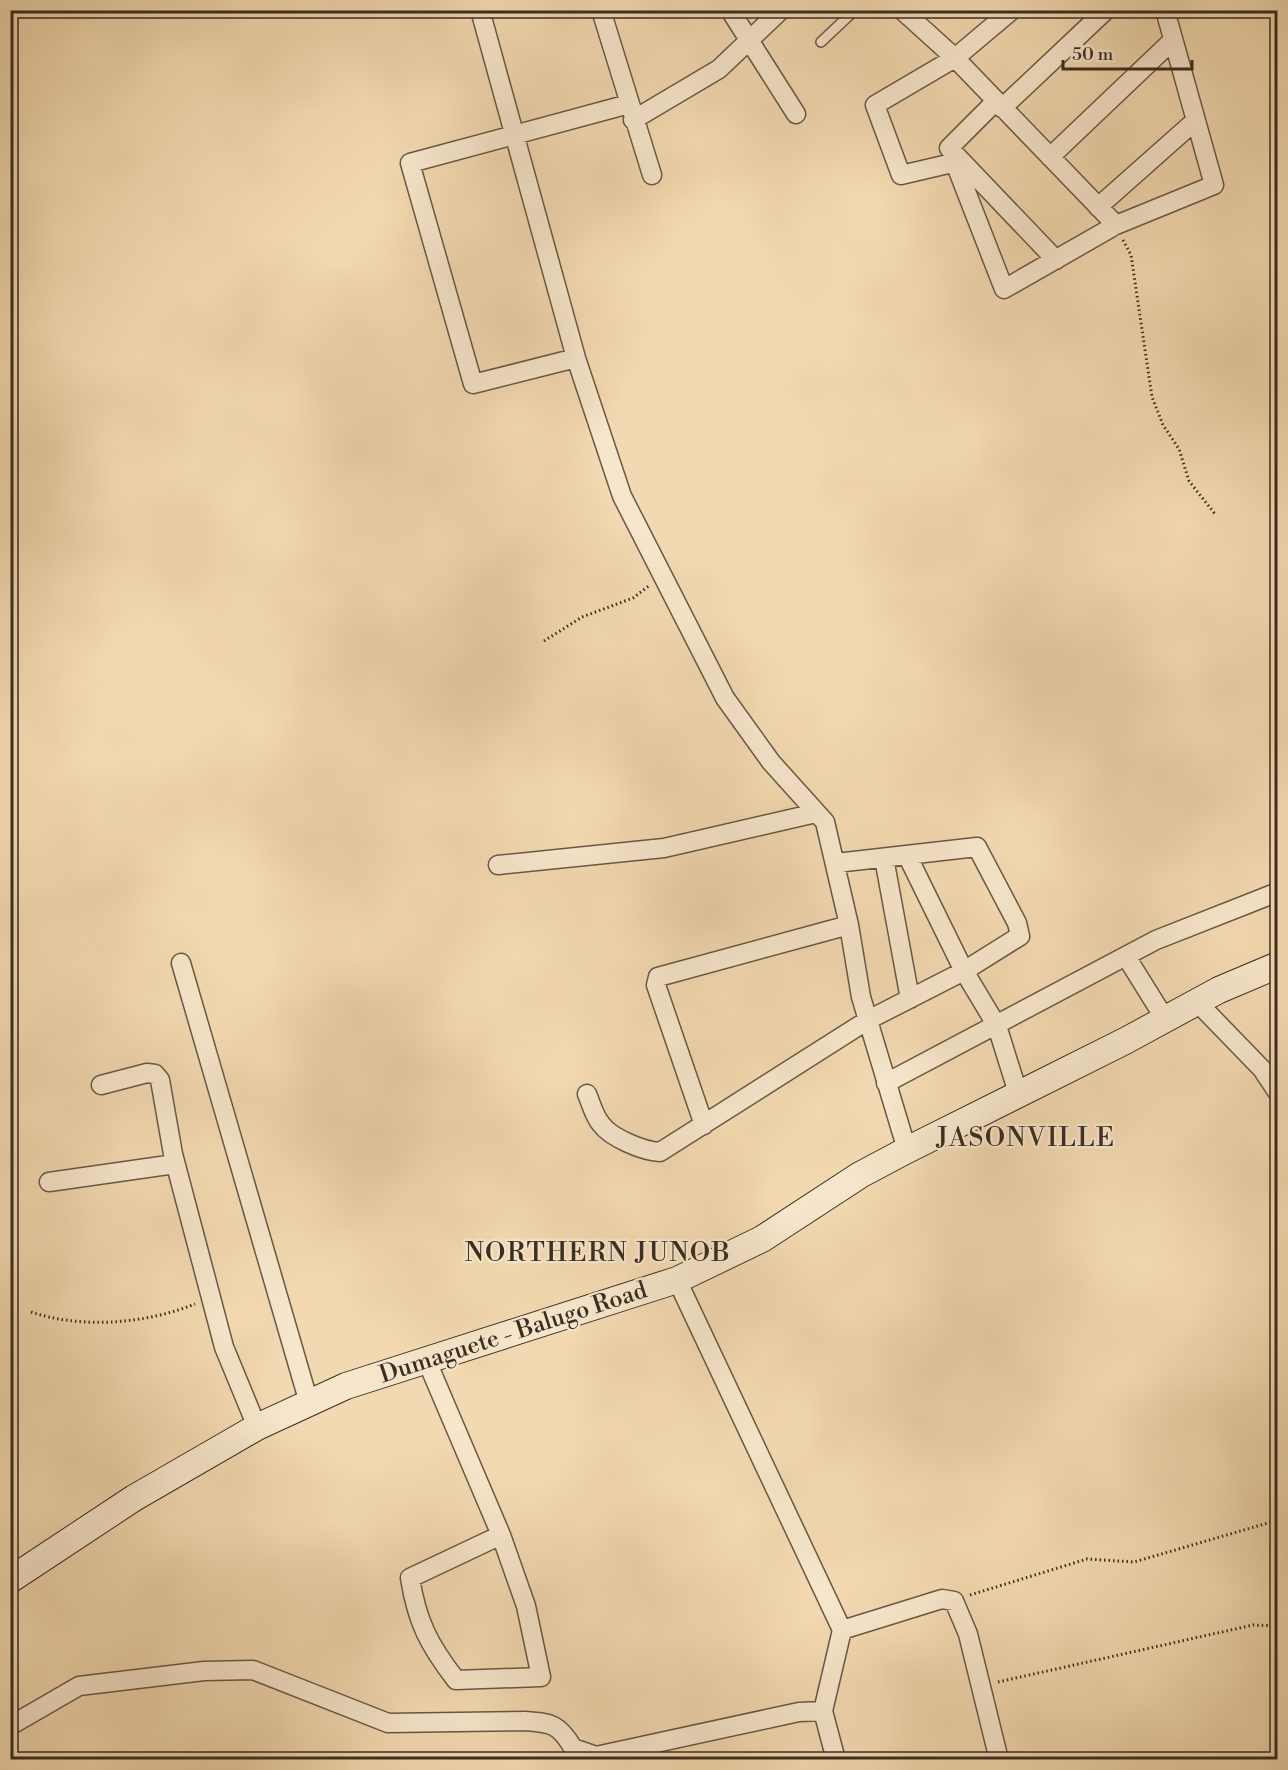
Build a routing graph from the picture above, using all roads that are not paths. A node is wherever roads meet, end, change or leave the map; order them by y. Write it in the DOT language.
graph roads {
  1 [pos="480,10"];
  2 [pos="601,10"];
  3 [pos="730,10"];
  4 [pos="781,10"];
  5 [pos="855,10"];
  6 [pos="902,10"];
  7 [pos="1012,10"];
  8 [pos="1107,10"];
  9 [pos="1165,10"];
  10 [pos="1173,40"];
  11 [pos="749,41"];
  12 [pos="821,42"];
  13 [pos="955,58"];
  14 [pos="999,105"];
  15 [pos="631,112"];
  16 [pos="796,114"];
  17 [pos="1196,121"];
  18 [pos="514,133"];
  19 [pos="1050,157"];
  20 [pos="958,162"];
  21 [pos="652,175"];
  22 [pos="1098,207"];
  23 [pos="1116,225"];
  24 [pos="1056,260"];
  25 [pos="576,358"];
  26 [pos="816,813"];
  27 [pos="907,855"];
  28 [pos="884,858"];
  29 [pos="836,863"];
  30 [pos="498,865"];
  31 [pos="1278,892"];
  32 [pos="849,925"];
  33 [pos="1127,958"];
  34 [pos="181,963"];
  35 [pos="1278,965"];
  36 [pos="963,971"];
  37 [pos="910,999"];
  38 [pos="1197,1002"];
  39 [pos="1165,1019"];
  40 [pos="868,1020"];
  41 [pos="997,1026"];
  42 [pos="886,1083"];
  43 [pos="101,1084"];
  44 [pos="1018,1093"];
  45 [pos="1278,1093"];
  46 [pos="587,1094"];
  47 [pos="704,1125"];
  48 [pos="907,1150"];
  49 [pos="175,1164"];
  50 [pos="49,1182"];
  51 [pos="677,1280"];
  52 [pos="426,1359"];
  53 [pos="309,1403"];
  54 [pos="257,1427"];
  55 [pos="501,1535"];
  56 [pos="10,1580"];
  57 [pos="842,1630"];
  58 [pos="824,1711"];
  59 [pos="10,1720"];
  60 [pos="836,1760"];
  61 [pos="999,1760"];
  1 -- 18 [label="street"];
  2 -- 15 [label="street"];
  3 -- 11 [label="street"];
  4 -- 11 [label="street"];
  5 -- 12 [label="lane"];
  6 -- 13 [label="street"];
  7 -- 13 [label="street"];
  8 -- 14 [label="street"];
  9 -- 10 [label="street"];
  10 -- 17 [label="street"];
  10 -- 19 [label="street"];
  11 -- 15 [label="street"];
  11 -- 16 [label="street"];
  13 -- 14 [label="street"];
  13 -- 20 [label="street"];
  14 -- 19 [label="street"];
  14 -- 20 [label="street"];
  15 -- 18 [label="street"];
  15 -- 21 [label="street"];
  17 -- 22 [label="street"];
  17 -- 23 [label="street"];
  18 -- 25 [label="street"];
  18 -- 25 [label="street"];
  19 -- 22 [label="street"];
  20 -- 24 [label="street"];
  20 -- 24 [label="street"];
  22 -- 23 [label="street"];
  23 -- 24 [label="street"];
  25 -- 26 [label="street"];
  26 -- 29 [label="street"];
  26 -- 30 [label="street"];
  27 -- 28 [label="street"];
  27 -- 36 [label="street"];
  27 -- 36 [label="street"];
  28 -- 29 [label="street"];
  28 -- 37 [label="street"];
  29 -- 32 [label="street"];
  31 -- 33 [label="street"];
  32 -- 40 [label="street"];
  32 -- 47 [label="street"];
  33 -- 39 [label="street"];
  33 -- 41 [label="street"];
  34 -- 53 [label="street"];
  35 -- 38 [label="street, Dumaguete - Balugo Road"];
  36 -- 37 [label="street"];
  36 -- 41 [label="street"];
  37 -- 40 [label="street"];
  38 -- 39 [label="street, Dumaguete - Balugo Road"];
  38 -- 45 [label="street"];
  39 -- 44 [label="street, Dumaguete - Balugo Road"];
  40 -- 42 [label="street"];
  40 -- 47 [label="street"];
  41 -- 42 [label="street"];
  41 -- 44 [label="street"];
  42 -- 48 [label="street"];
  43 -- 49 [label="street"];
  44 -- 48 [label="street, Dumaguete - Balugo Road"];
  46 -- 47 [label="street"];
  48 -- 51 [label="street, Dumaguete - Balugo Road"];
  49 -- 50 [label="street"];
  49 -- 54 [label="street"];
  51 -- 52 [label="street, Dumaguete - Balugo Road"];
  51 -- 57 [label="street"];
  52 -- 53 [label="street, Dumaguete - Balugo Road"];
  52 -- 55 [label="street"];
  53 -- 54 [label="street, Dumaguete - Balugo Road"];
  54 -- 56 [label="street, Dumaguete - Balugo Road"];
  55 -- 55 [label="street"];
  57 -- 58 [label="street"];
  57 -- 61 [label="street"];
  58 -- 59 [label="street"];
  58 -- 60 [label="street"];
}
